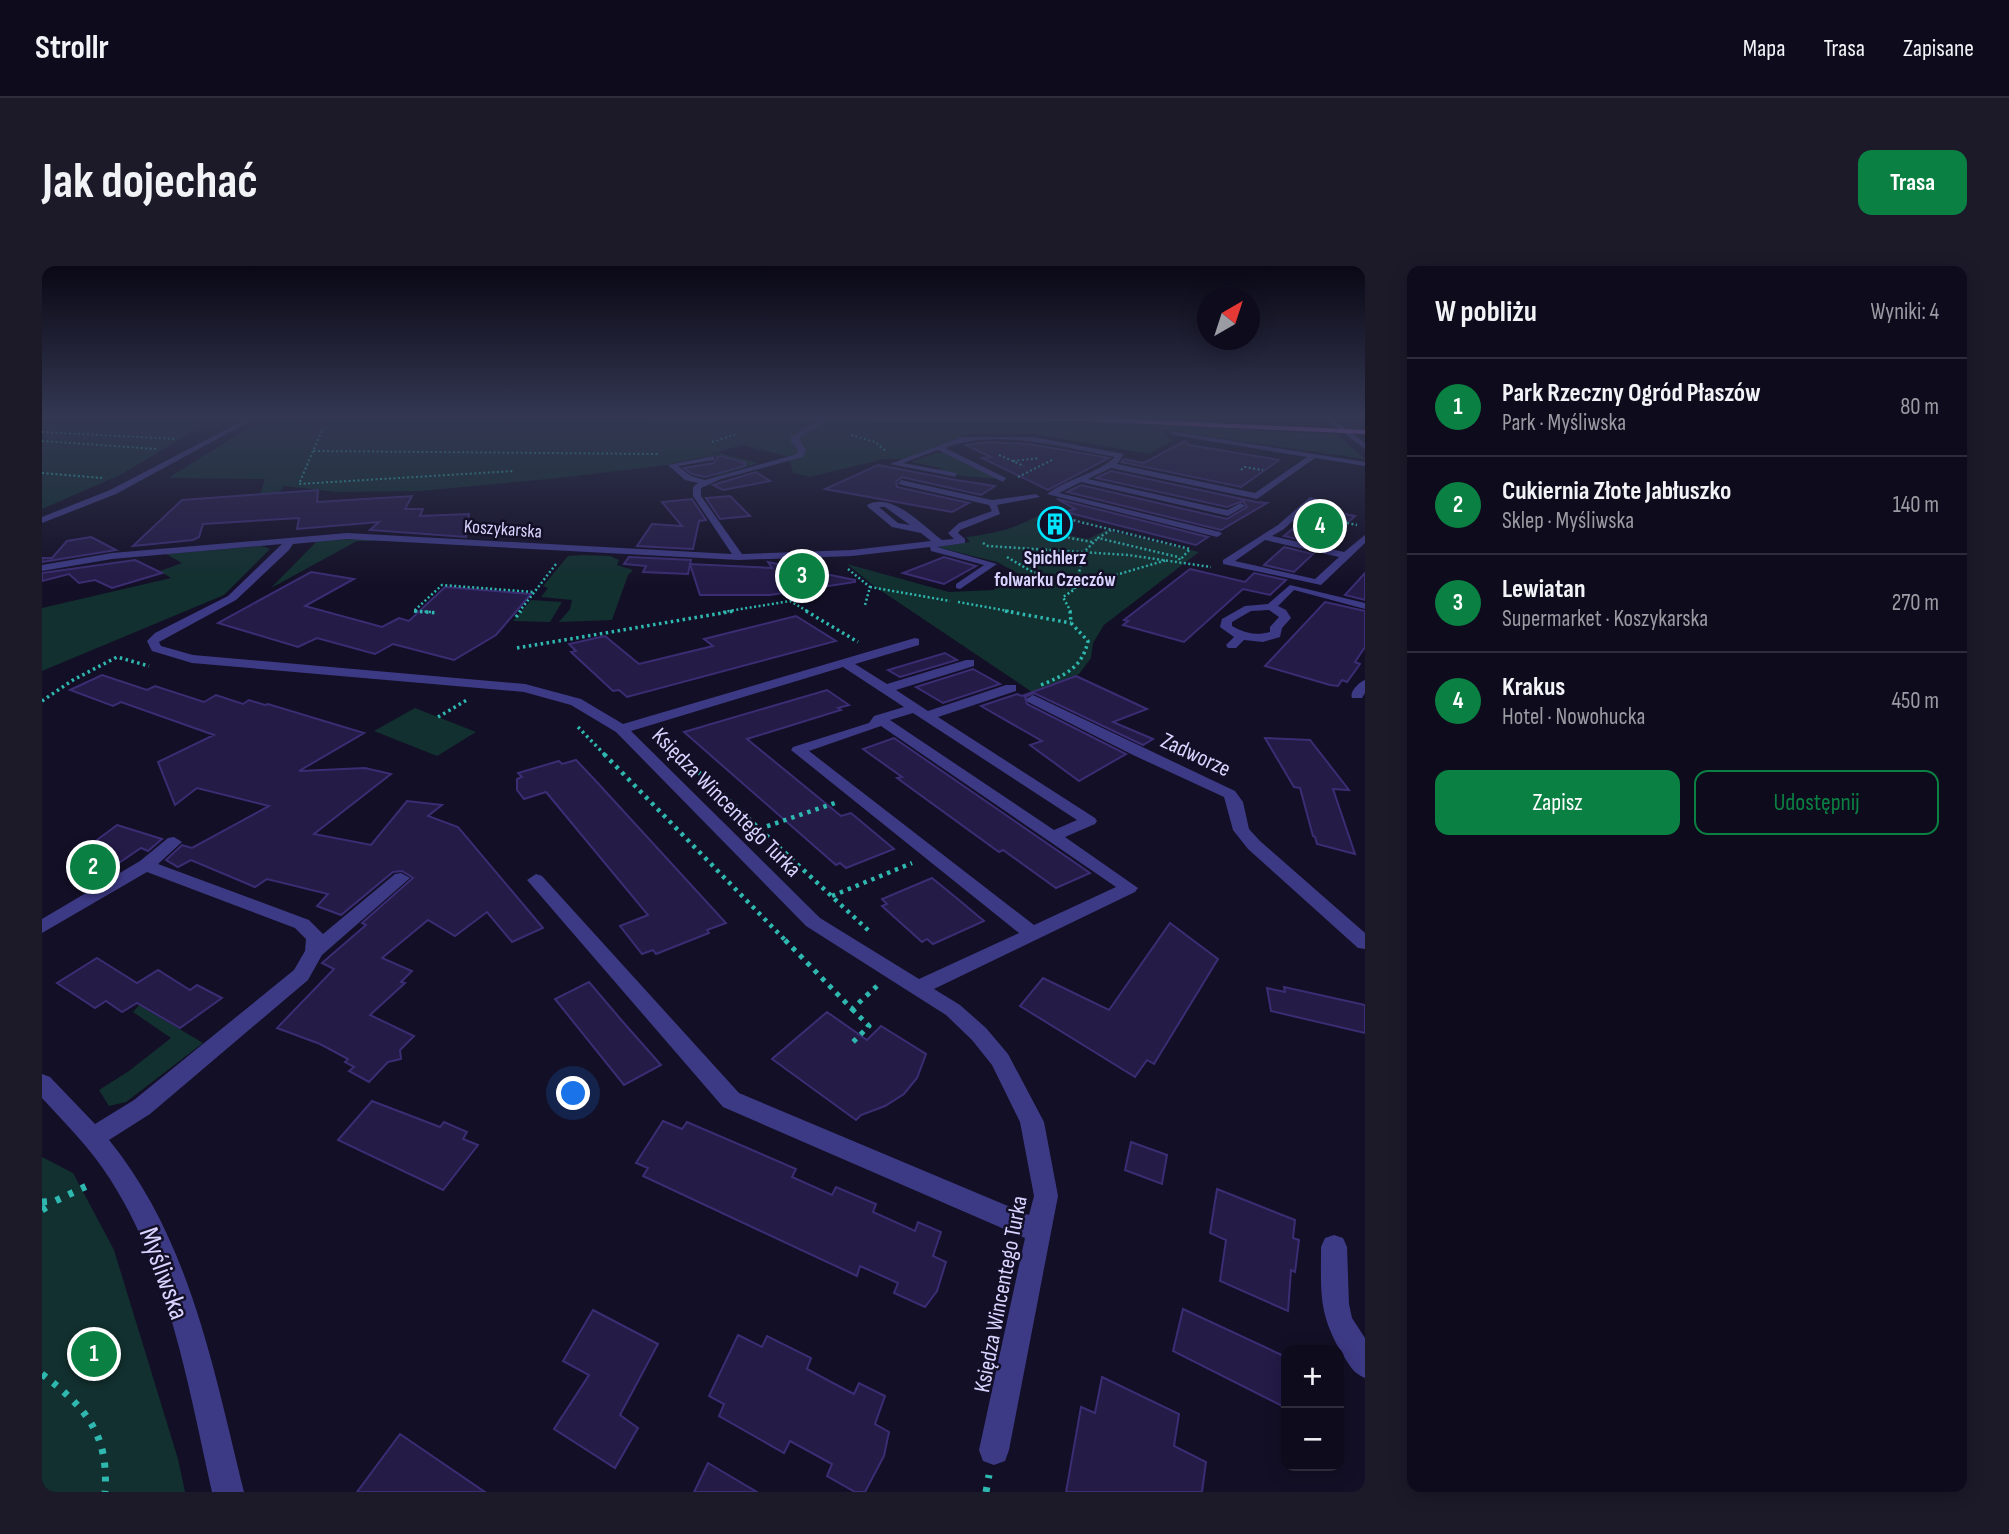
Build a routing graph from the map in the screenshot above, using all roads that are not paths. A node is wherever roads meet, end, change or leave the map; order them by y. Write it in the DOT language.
graph roads {
  1 [pos="148,473"];
  2 [pos="682,473"];
  3 [pos="690,473"];
  4 [pos="732,473"];
  5 [pos="943,473"];
  6 [pos="989,473"];
  7 [pos="1091,473"];
  8 [pos="1149,473"];
  9 [pos="1288,473"];
  10 [pos="953,475"];
  11 [pos="1078,479"];
  12 [pos="1003,480"];
  13 [pos="704,481"];
  14 [pos="901,482"];
  15 [pos="1036,498"];
  16 [pos="1313,499"];
  17 [pos="992,503"];
  18 [pos="1241,506"];
  19 [pos="42,520"];
  20 [pos="923,531"];
  21 [pos="1217,534"];
  22 [pos="1263,537"];
  23 [pos="1365,538"];
  24 [pos="289,540"];
  25 [pos="941,544"];
  26 [pos="924,546"];
  27 [pos="1346,555"];
  28 [pos="739,557"];
  29 [pos="42,568"];
  30 [pos="1248,578"];
  31 [pos="960,586"];
  32 [pos="1290,588"];
  33 [pos="1365,606"];
  34 [pos="1271,607"];
  35 [pos="1241,636"];
  36 [pos="915,642"];
  37 [pos="1232,645"];
  38 [pos="845,663"];
  39 [pos="970,663"];
  40 [pos="1011,688"];
  41 [pos="885,689"];
  42 [pos="1033,699"];
  43 [pos="921,712"];
  44 [pos="879,719"];
  45 [pos="621,730"];
  46 [pos="1053,836"];
  47 [pos="173,842"];
  48 [pos="146,865"];
  49 [pos="401,878"];
  50 [pos="536,880"];
  51 [pos="42,927"];
  52 [pos="1033,934"];
  53 [pos="1365,943"];
  54 [pos="315,951"];
  55 [pos="918,988"];
  56 [pos="42,1083"];
  57 [pos="93,1138"];
  58 [pos="1040,1233"];
  59 [pos="1334,1247"];
  60 [pos="1365,1364"];
  61 [pos="993,1450"];
  62 [pos="228,1492"];
  1 -- 19 [label="street"];
  2 -- 13 [label="street"];
  3 -- 13 [label="street"];
  4 -- 13 [label="street"];
  5 -- 10 [label="street"];
  6 -- 12 [label="street"];
  7 -- 11 [label="street"];
  8 -- 9 [label="street"];
  11 -- 18 [label="street"];
  11 -- 21 [label="street"];
  13 -- 28 [label="street"];
  14 -- 17 [label="street"];
  15 -- 17 [label="street"];
  16 -- 22 [label="street"];
  17 -- 25 [label="street, Koszykarska"];
  20 -- 20 [label="street"];
  20 -- 25 [label="street"];
  22 -- 27 [label="street"];
  22 -- 27 [label="street"];
  23 -- 27 [label="street"];
  24 -- 28 [label="street, Koszykarska"];
  24 -- 29 [label="street, Koszykarska"];
  24 -- 45 [label="street, Księdza Wincentego Turka"];
  25 -- 26 [label="street, Koszykarska"];
  26 -- 28 [label="street, Koszykarska"];
  26 -- 31 [label="street"];
  30 -- 32 [label="street"];
  32 -- 33 [label="street"];
  32 -- 34 [label="street"];
  34 -- 35 [label="street"];
  34 -- 35 [label="street"];
  35 -- 37 [label="street"];
  36 -- 38 [label="street"];
  38 -- 41 [label="street"];
  38 -- 45 [label="street"];
  39 -- 41 [label="street"];
  40 -- 43 [label="street"];
  41 -- 43 [label="street"];
  42 -- 53 [label="street, Zadworze"];
  43 -- 44 [label="street"];
  43 -- 46 [label="street"];
  44 -- 46 [label="street"];
  44 -- 52 [label="street"];
  45 -- 55 [label="street, Księdza Wincentego Turka"];
  46 -- 52 [label="street"];
  47 -- 48 [label="street"];
  48 -- 51 [label="street"];
  48 -- 54 [label="street"];
  49 -- 54 [label="street"];
  50 -- 58 [label="street"];
  52 -- 55 [label="street"];
  54 -- 57 [label="street"];
  55 -- 58 [label="street, Księdza Wincentego Turka"];
  56 -- 57 [label="street, Myśliwska"];
  57 -- 62 [label="street, Myśliwska"];
  58 -- 61 [label="street, Księdza Wincentego Turka"];
  59 -- 60 [label="street"];
}
